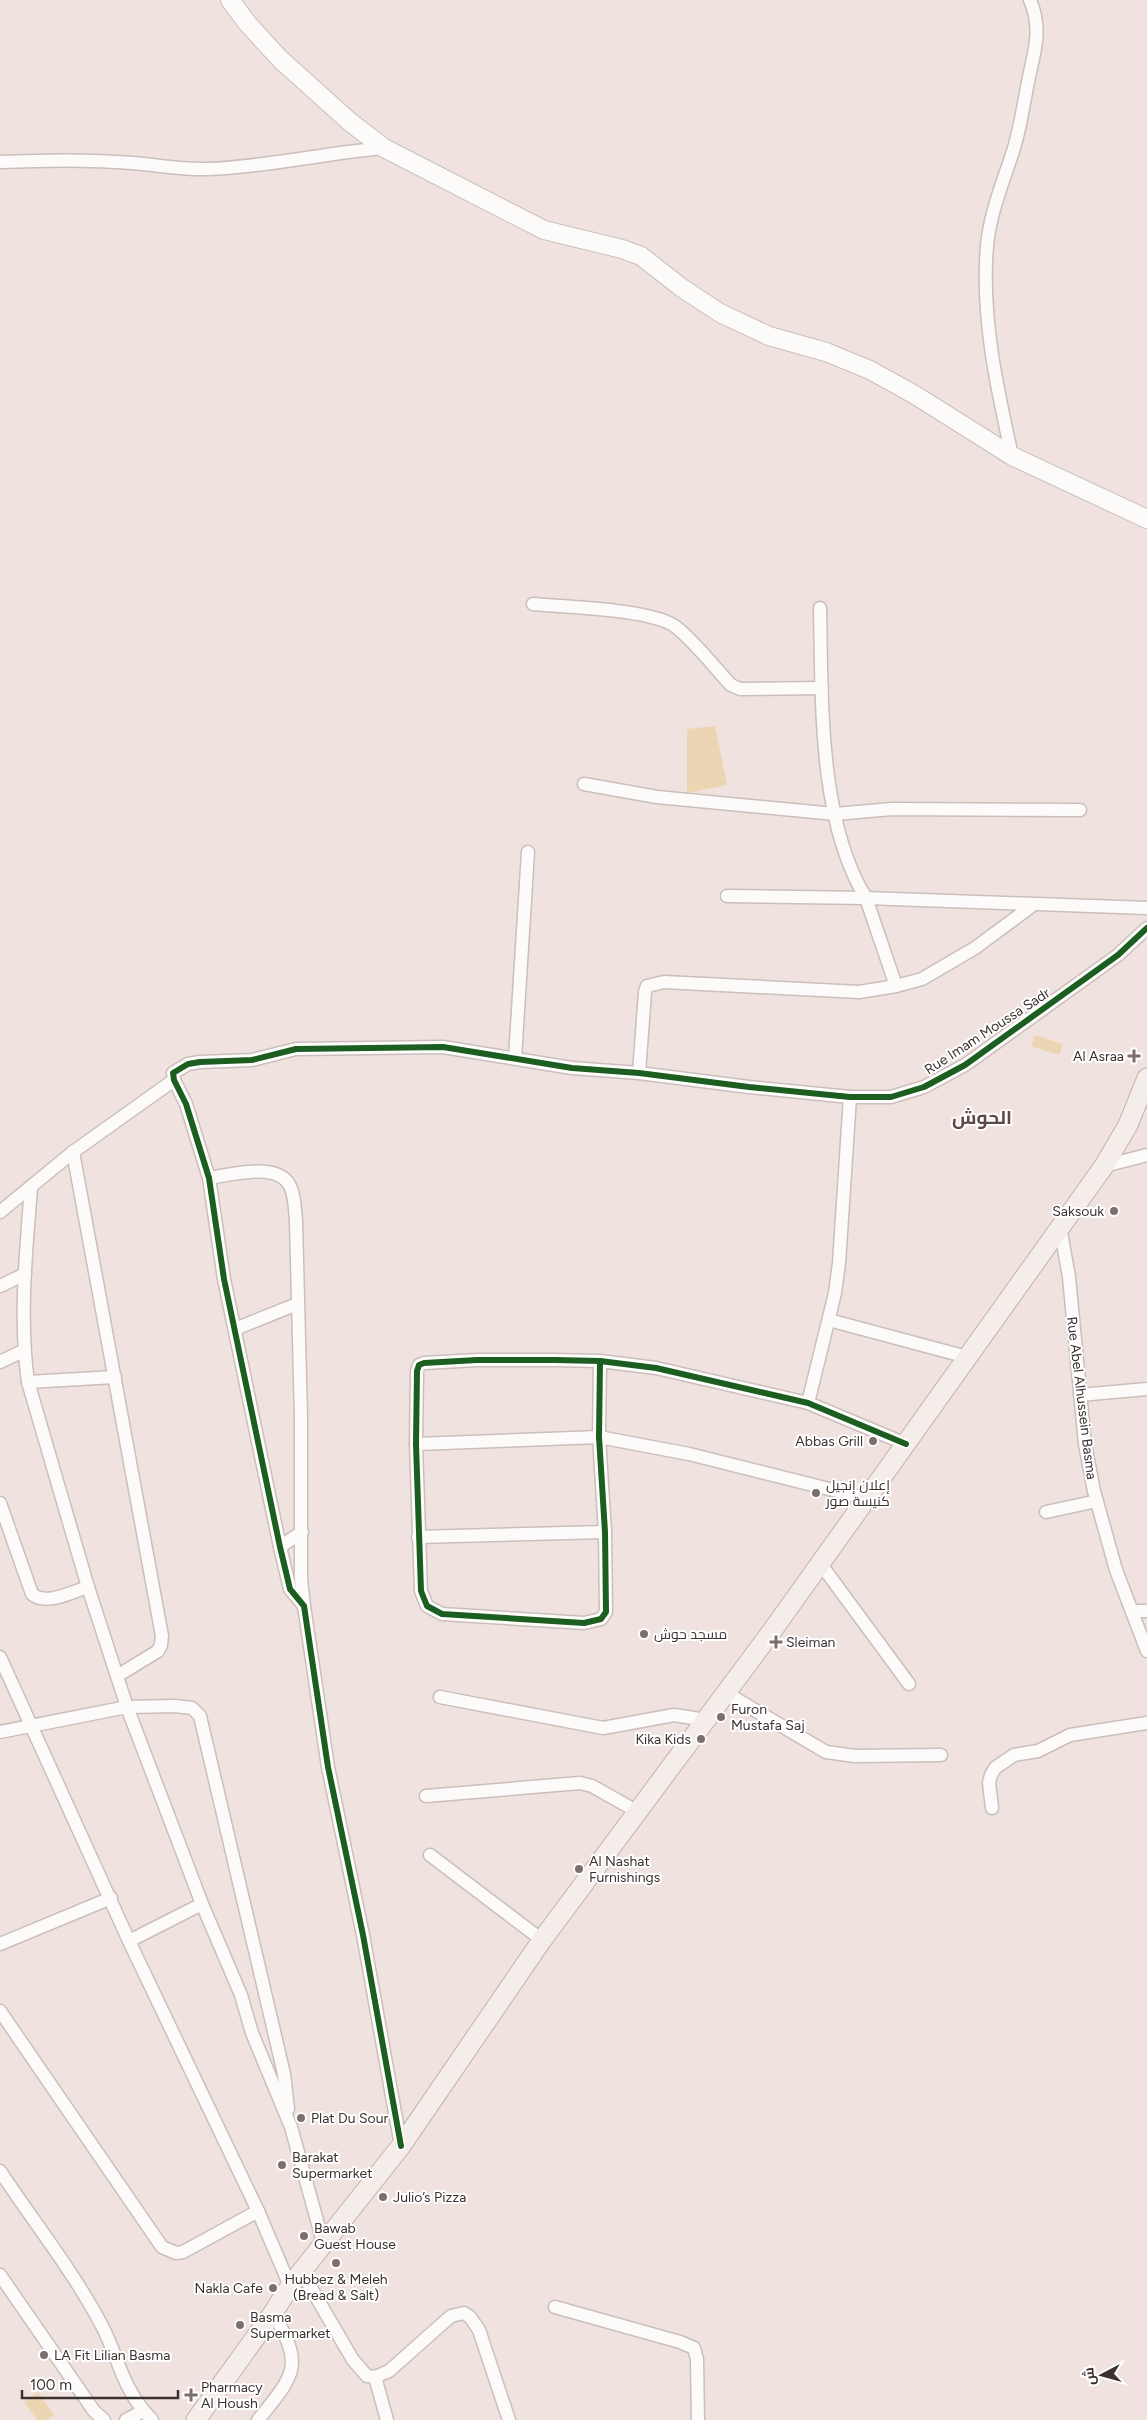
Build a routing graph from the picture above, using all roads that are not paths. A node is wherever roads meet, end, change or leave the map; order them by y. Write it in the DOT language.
graph roads {
  1 [pos="230,0"];
  2 [pos="1030,0"];
  3 [pos="384,148"];
  4 [pos="0,162"];
  5 [pos="1012,456"];
  6 [pos="1147,519"];
  7 [pos="533,604"];
  8 [pos="820,608"];
  9 [pos="822,688"];
  10 [pos="584,784"];
  11 [pos="1080,810"];
  12 [pos="835,814"];
  13 [pos="528,852"];
  14 [pos="727,896"];
  15 [pos="866,898"];
  16 [pos="1033,905"];
  17 [pos="1147,908"];
  18 [pos="1147,928"];
  19 [pos="896,986"];
  20 [pos="515,1058"];
  21 [pos="639,1073"];
  22 [pos="1147,1078"];
  23 [pos="174,1080"];
  24 [pos="850,1097"];
  25 [pos="73,1152"];
  26 [pos="1147,1155"];
  27 [pos="1104,1166"];
  28 [pos="209,1178"];
  29 [pos="31,1188"];
  30 [pos="0,1212"];
  31 [pos="1060,1227"];
  32 [pos="25,1274"];
  33 [pos="0,1286"];
  34 [pos="297,1304"];
  35 [pos="829,1320"];
  36 [pos="234,1329"];
  37 [pos="23,1351"];
  38 [pos="967,1357"];
  39 [pos="0,1362"];
  40 [pos="600,1362"];
  41 [pos="116,1377"];
  42 [pos="28,1382"];
  43 [pos="1147,1389"];
  44 [pos="1080,1395"];
  45 [pos="808,1403"];
  46 [pos="600,1438"];
  47 [pos="416,1444"];
  48 [pos="906,1444"];
  49 [pos="865,1498"];
  50 [pos="1097,1501"];
  51 [pos="0,1503"];
  52 [pos="1046,1512"];
  53 [pos="302,1532"];
  54 [pos="605,1532"];
  55 [pos="418,1536"];
  56 [pos="280,1547"];
  57 [pos="820,1563"];
  58 [pos="88,1587"];
  59 [pos="304,1606"];
  60 [pos="1132,1611"];
  61 [pos="1147,1611"];
  62 [pos="1147,1651"];
  63 [pos="0,1657"];
  64 [pos="117,1676"];
  65 [pos="909,1684"];
  66 [pos="726,1693"];
  67 [pos="440,1697"];
  68 [pos="128,1707"];
  69 [pos="706,1720"];
  70 [pos="1147,1723"];
  71 [pos="31,1728"];
  72 [pos="0,1732"];
  73 [pos="941,1755"];
  74 [pos="426,1796"];
  75 [pos="992,1808"];
  76 [pos="638,1812"];
  77 [pos="430,1855"];
  78 [pos="111,1898"];
  79 [pos="202,1904"];
  80 [pos="542,1940"];
  81 [pos="130,1941"];
  82 [pos="0,1944"];
  83 [pos="262,1986"];
  84 [pos="241,1995"];
  85 [pos="0,2011"];
  86 [pos="290,2126"];
  87 [pos="401,2146"];
  88 [pos="0,2171"];
  89 [pos="258,2211"];
  90 [pos="323,2242"];
  91 [pos="0,2275"];
  92 [pos="296,2279"];
  93 [pos="555,2306"];
  94 [pos="273,2313"];
  95 [pos="374,2377"];
  96 [pos="148,2415"];
  97 [pos="104,2420"];
  98 [pos="126,2420"];
  99 [pos="196,2420"];
  100 [pos="258,2420"];
  101 [pos="387,2420"];
  102 [pos="509,2420"];
  103 [pos="698,2420"];
  1 -- 3 [label="street"];
  2 -- 5 [label="street"];
  3 -- 4 [label="street"];
  3 -- 5 [label="street"];
  5 -- 6 [label="street"];
  7 -- 9 [label="street"];
  8 -- 9 [label="street"];
  9 -- 12 [label="street"];
  10 -- 12 [label="street"];
  11 -- 12 [label="street"];
  12 -- 15 [label="street"];
  13 -- 20 [label="street"];
  14 -- 15 [label="street"];
  15 -- 16 [label="street"];
  15 -- 19 [label="street"];
  16 -- 17 [label="street"];
  16 -- 19 [label="street"];
  18 -- 24 [label="street, Rue Imam Moussa Sadr"];
  19 -- 21 [label="street"];
  20 -- 21 [label="street, Rue Imam Moussa Sadr"];
  20 -- 23 [label="street, Rue Imam Moussa Sadr"];
  21 -- 24 [label="street, Rue Imam Moussa Sadr"];
  22 -- 27 [label="main road"];
  23 -- 25 [label="street"];
  23 -- 28 [label="street"];
  24 -- 35 [label="street"];
  25 -- 29 [label="street"];
  25 -- 41 [label="street"];
  26 -- 27 [label="street"];
  27 -- 31 [label="main road"];
  28 -- 34 [label="street"];
  28 -- 36 [label="street"];
  29 -- 30 [label="street"];
  29 -- 32 [label="street"];
  31 -- 38 [label="main road"];
  31 -- 44 [label="street, Rue Abel Alhussein Basma"];
  32 -- 33 [label="street"];
  32 -- 37 [label="street"];
  34 -- 36 [label="street"];
  34 -- 53 [label="street"];
  35 -- 38 [label="street"];
  35 -- 45 [label="street"];
  36 -- 56 [label="street"];
  37 -- 39 [label="street"];
  37 -- 42 [label="street"];
  38 -- 48 [label="main road"];
  40 -- 45 [label="street"];
  40 -- 46 [label="street"];
  40 -- 47 [label="street"];
  41 -- 42 [label="street"];
  41 -- 64 [label="street"];
  42 -- 58 [label="street"];
  43 -- 44 [label="street"];
  44 -- 50 [label="street, Rue Abel Alhussein Basma"];
  45 -- 48 [label="street"];
  46 -- 47 [label="street"];
  46 -- 49 [label="street"];
  46 -- 54 [label="street"];
  47 -- 55 [label="street"];
  48 -- 49 [label="main road"];
  49 -- 57 [label="main road"];
  50 -- 52 [label="street"];
  50 -- 60 [label="street, Rue Abel Alhussein Basma"];
  51 -- 58 [label="street"];
  53 -- 56 [label="street"];
  53 -- 59 [label="street"];
  54 -- 55 [label="street"];
  54 -- 55 [label="street"];
  56 -- 59 [label="street"];
  57 -- 65 [label="street"];
  57 -- 66 [label="main road"];
  58 -- 64 [label="street"];
  59 -- 87 [label="street"];
  60 -- 61 [label="street"];
  60 -- 62 [label="street, Rue Abel Alhussein Basma"];
  63 -- 71 [label="street"];
  64 -- 68 [label="street"];
  66 -- 69 [label="main road"];
  66 -- 73 [label="street"];
  67 -- 69 [label="street"];
  68 -- 71 [label="street"];
  68 -- 79 [label="street"];
  68 -- 83 [label="street"];
  69 -- 76 [label="main road"];
  70 -- 75 [label="street"];
  71 -- 72 [label="street"];
  71 -- 78 [label="street"];
  74 -- 76 [label="street"];
  76 -- 80 [label="main road"];
  77 -- 80 [label="street"];
  78 -- 81 [label="street"];
  78 -- 82 [label="street"];
  79 -- 81 [label="street"];
  79 -- 84 [label="street"];
  80 -- 87 [label="main road"];
  81 -- 89 [label="street"];
  83 -- 84 [label="street"];
  83 -- 86 [label="street"];
  84 -- 86 [label="street"];
  85 -- 89 [label="street"];
  86 -- 90 [label="street"];
  87 -- 90 [label="main road"];
  88 -- 96 [label="street"];
  89 -- 92 [label="street"];
  90 -- 92 [label="main road"];
  91 -- 97 [label="street"];
  92 -- 94 [label="main road"];
  92 -- 95 [label="street"];
  93 -- 103 [label="street"];
  94 -- 99 [label="main road"];
  94 -- 100 [label="street"];
  95 -- 101 [label="street"];
  95 -- 102 [label="street"];
  96 -- 98 [label="street"];
}
